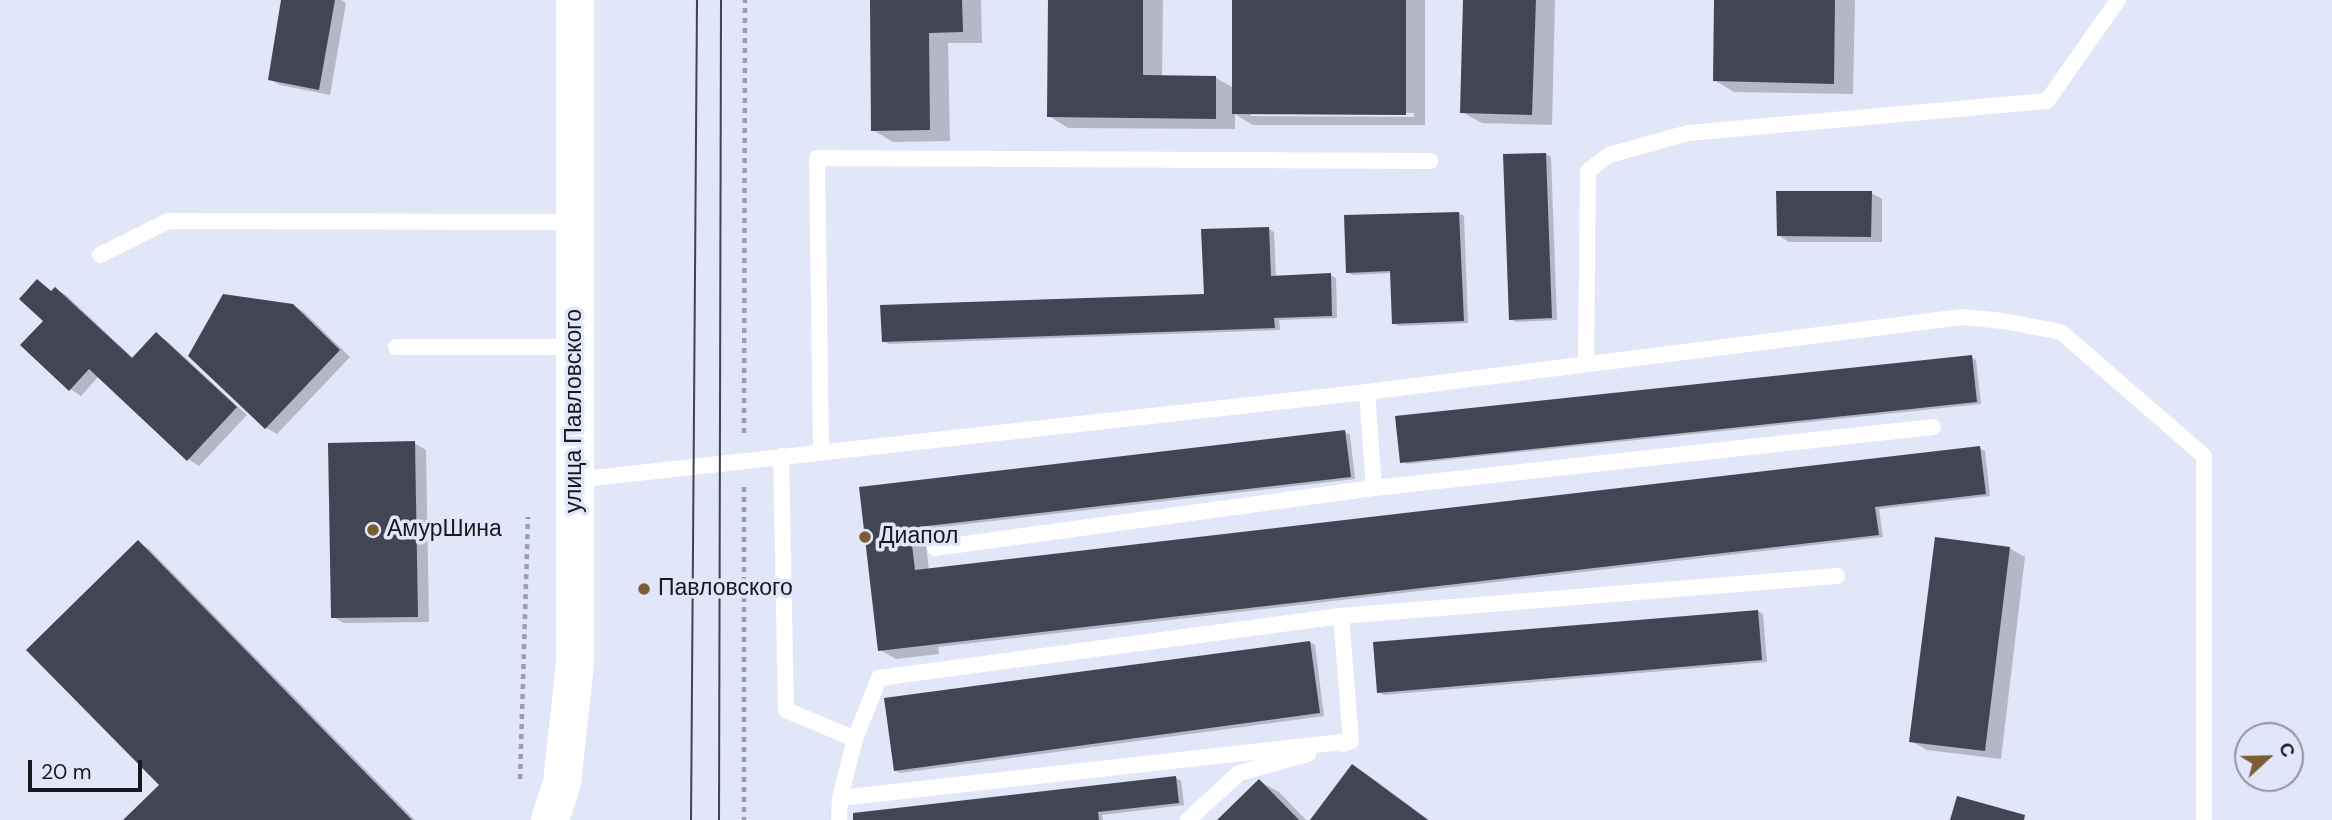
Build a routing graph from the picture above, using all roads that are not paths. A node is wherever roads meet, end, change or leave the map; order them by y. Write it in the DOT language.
graph roads {
  1 [pos="575,0"];
  2 [pos="2118,0"];
  3 [pos="1430,161"];
  4 [pos="575,222"];
  5 [pos="100,255"];
  6 [pos="396,346"];
  7 [pos="575,347"];
  8 [pos="1586,365"];
  9 [pos="1367,392"];
  10 [pos="1933,427"];
  11 [pos="821,452"];
  12 [pos="781,456"];
  13 [pos="575,480"];
  14 [pos="1374,488"];
  15 [pos="935,548"];
  16 [pos="1837,576"];
  17 [pos="1341,616"];
  18 [pos="855,739"];
  19 [pos="1351,741"];
  20 [pos="840,798"];
  21 [pos="550,820"];
  22 [pos="839,820"];
  23 [pos="1188,820"];
  24 [pos="2204,820"];
  1 -- 4 [label="street, улица Павловского"];
  2 -- 8 [label="lane"];
  3 -- 11 [label="lane"];
  4 -- 5 [label="lane"];
  4 -- 7 [label="street, улица Павловского"];
  6 -- 7 [label="lane"];
  7 -- 13 [label="street, улица Павловского"];
  8 -- 9 [label="lane"];
  8 -- 24 [label="lane"];
  9 -- 11 [label="lane"];
  9 -- 14 [label="lane"];
  10 -- 14 [label="lane"];
  11 -- 12 [label="lane"];
  12 -- 13 [label="lane"];
  12 -- 18 [label="lane"];
  13 -- 21 [label="street, улица Павловского"];
  14 -- 15 [label="lane"];
  16 -- 17 [label="lane"];
  17 -- 18 [label="lane"];
  17 -- 19 [label="lane"];
  18 -- 20 [label="lane"];
  19 -- 20 [label="lane"];
  19 -- 23 [label="lane"];
  20 -- 22 [label="lane"];
}
